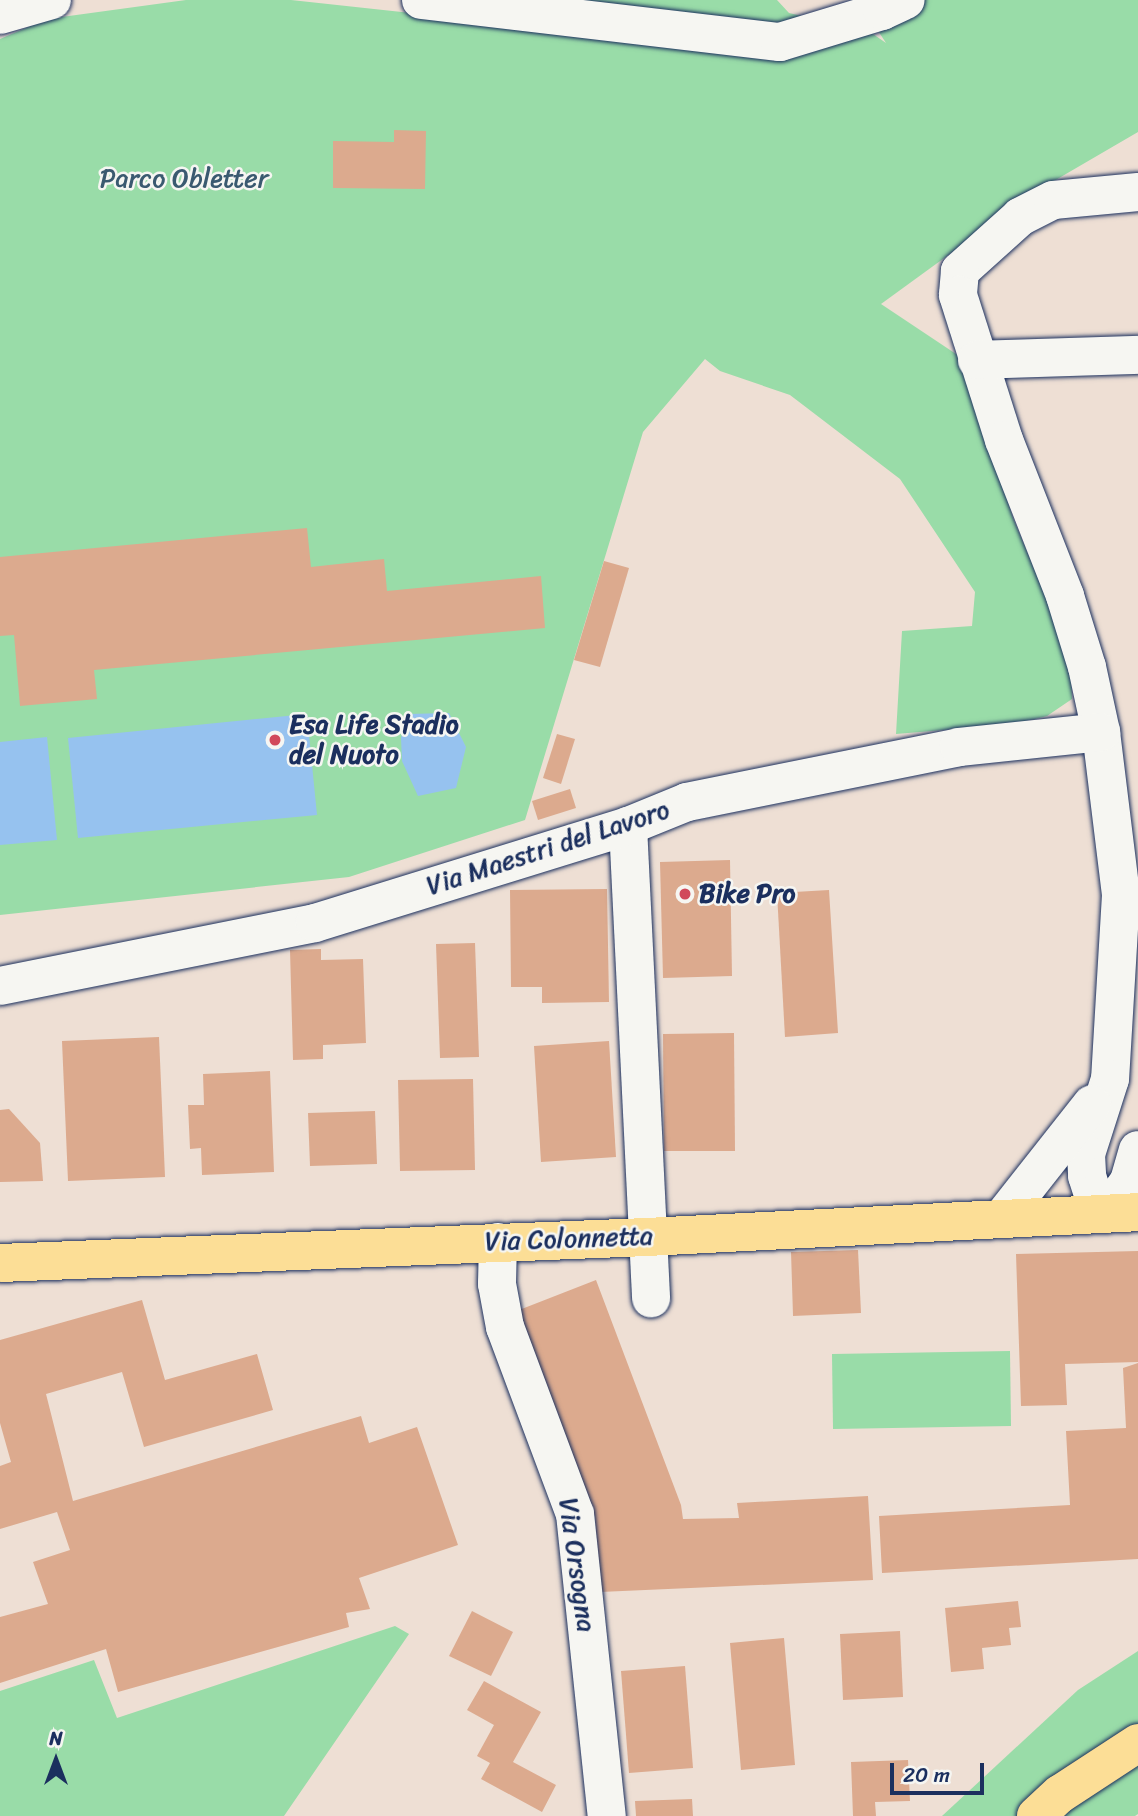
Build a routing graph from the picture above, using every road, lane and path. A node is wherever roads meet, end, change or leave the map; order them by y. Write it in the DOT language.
graph roads {
  1 [pos="52,0"];
  2 [pos="421,0"];
  3 [pos="906,0"];
  4 [pos="0,15"];
  5 [pos="1138,192"];
  6 [pos="1138,355"];
  7 [pos="976,360"];
  8 [pos="1101,732"];
  9 [pos="628,826"];
  10 [pos="0,986"];
  11 [pos="1110,1079"];
  12 [pos="1138,1150"];
  13 [pos="1122,1212"];
  14 [pos="1002,1218"];
  15 [pos="647,1237"];
  16 [pos="498,1242"];
  17 [pos="0,1263"];
  18 [pos="651,1298"];
  19 [pos="1138,1743"];
  20 [pos="607,1816"];
  21 [pos="1036,1816"];
  1 -- 4 [label="street"];
  2 -- 3 [label="street"];
  5 -- 7 [label="street"];
  6 -- 7 [label="street"];
  7 -- 8 [label="street"];
  8 -- 9 [label="street, Via Maestri del Lavoro"];
  8 -- 11 [label="street"];
  9 -- 10 [label="street, Via Maestri del Lavoro"];
  9 -- 15 [label="street"];
  11 -- 13 [label="street"];
  11 -- 14 [label="street"];
  12 -- 13 [label="street"];
  13 -- 14 [label="main road, Via Colonnetta"];
  14 -- 15 [label="main road, Via Colonnetta"];
  15 -- 16 [label="main road, Via Colonnetta"];
  15 -- 18 [label="street"];
  16 -- 17 [label="main road, Via Colonnetta"];
  16 -- 20 [label="street, Via Orsogna"];
  19 -- 21 [label="main road"];
}
